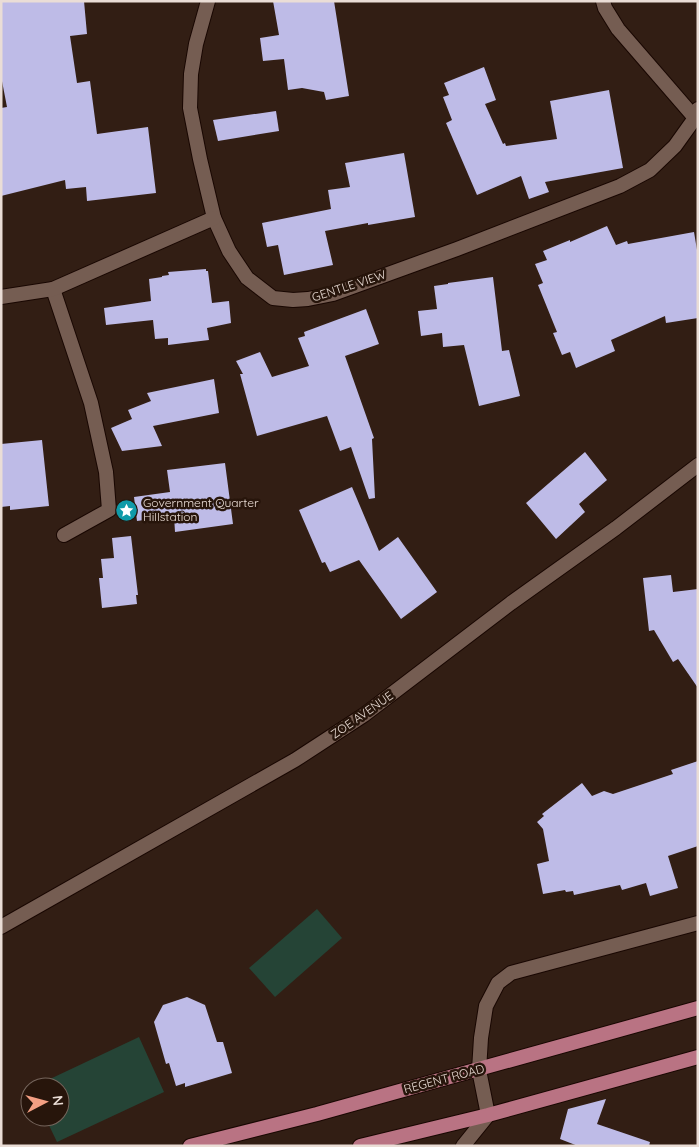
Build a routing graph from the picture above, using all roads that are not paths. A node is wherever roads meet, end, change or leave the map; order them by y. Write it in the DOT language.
graph roads {
  1 [pos="208,1"];
  2 [pos="603,1"];
  3 [pos="696,114"];
  4 [pos="214,218"];
  5 [pos="53,289"];
  6 [pos="1,297"];
  7 [pos="698,465"];
  8 [pos="64,535"];
  9 [pos="698,923"];
  10 [pos="1,927"];
  11 [pos="698,1008"];
  12 [pos="698,1057"];
  13 [pos="479,1070"];
  14 [pos="488,1115"];
  15 [pos="190,1146"];
  16 [pos="360,1146"];
  17 [pos="463,1146"];
  1 -- 4 [label="street, GENTLE VIEW"];
  2 -- 3 [label="street"];
  3 -- 4 [label="street, GENTLE VIEW"];
  4 -- 5 [label="street"];
  5 -- 6 [label="street"];
  5 -- 8 [label="street"];
  7 -- 10 [label="street, ZOE AVENUE"];
  9 -- 13 [label="street"];
  11 -- 13 [label="main road, REGENT ROAD"];
  12 -- 14 [label="main road"];
  13 -- 14 [label="street"];
  13 -- 15 [label="main road, REGENT ROAD"];
  14 -- 16 [label="main road"];
  14 -- 17 [label="street"];
}
